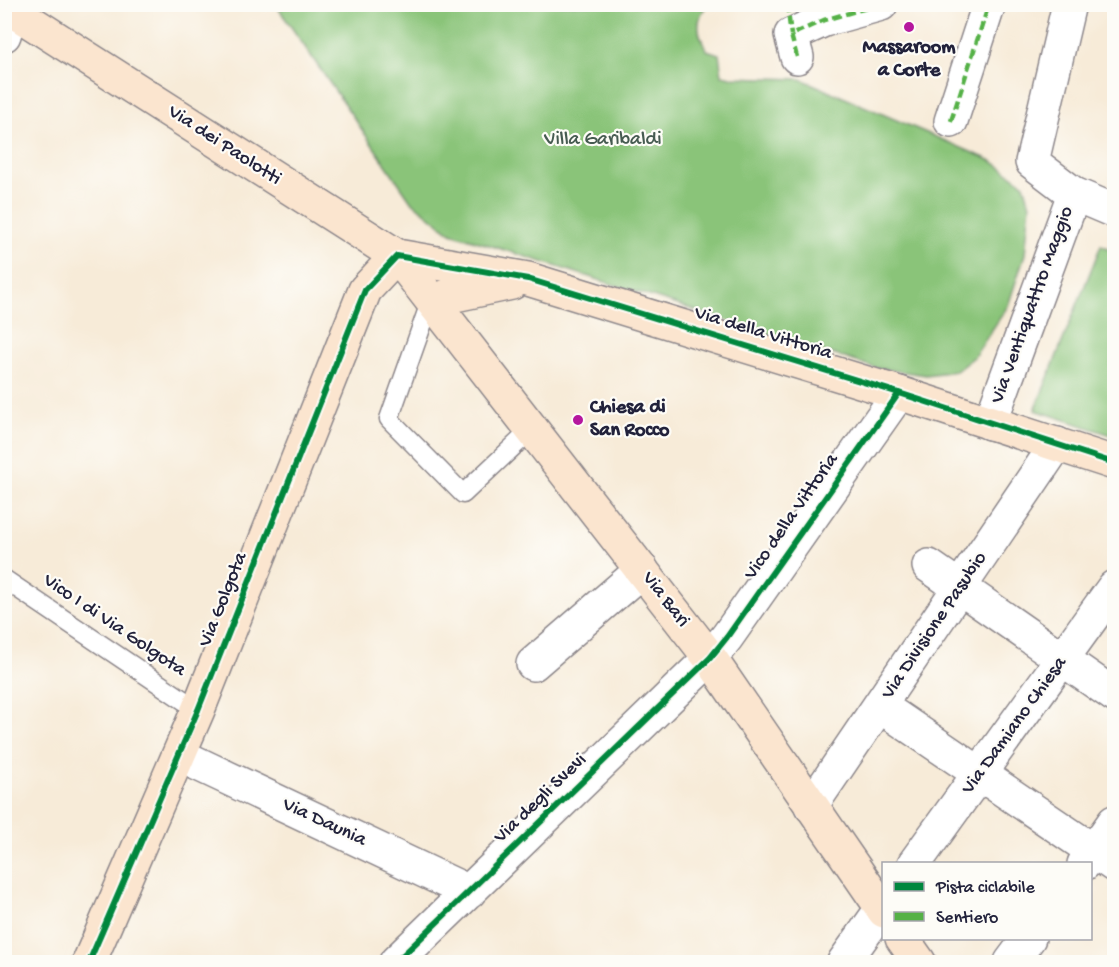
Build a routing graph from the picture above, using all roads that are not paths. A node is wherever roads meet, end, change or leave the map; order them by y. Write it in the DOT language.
graph roads {
  1 [pos="881,4"];
  2 [pos="989,4"];
  3 [pos="1069,4"];
  4 [pos="7,16"];
  5 [pos="792,33"];
  6 [pos="951,121"];
  7 [pos="1074,194"];
  8 [pos="1114,211"];
  9 [pos="397,256"];
  10 [pos="528,279"];
  11 [pos="431,300"];
  12 [pos="899,393"];
  13 [pos="990,423"];
  14 [pos="532,429"];
  15 [pos="1057,444"];
  16 [pos="1114,463"];
  17 [pos="930,566"];
  18 [pos="642,570"];
  19 [pos="4,579"];
  20 [pos="1114,587"];
  21 [pos="961,588"];
  22 [pos="710,658"];
  23 [pos="1064,659"];
  24 [pos="533,664"];
  25 [pos="1114,695"];
  26 [pos="880,706"];
  27 [pos="198,710"];
  28 [pos="179,755"];
  29 [pos="980,774"];
  30 [pos="812,806"];
  31 [pos="1114,822"];
  32 [pos="1097,860"];
  33 [pos="915,862"];
  34 [pos="470,892"];
  35 [pos="882,908"];
  36 [pos="882,910"];
  37 [pos="903,940"];
  38 [pos="1028,940"];
  39 [pos="89,963"];
  40 [pos="396,963"];
  41 [pos="844,963"];
  42 [pos="919,963"];
  43 [pos="1011,963"];
  1 -- 5 [label="street"];
  2 -- 6 [label="street"];
  3 -- 7 [label="street"];
  4 -- 9 [label="street, Via dei Paolotti"];
  7 -- 8 [label="street, Via Ventiquattro Maggio"];
  7 -- 13 [label="street, Via Ventiquattro Maggio"];
  9 -- 10 [label="street, Via della Vittoria"];
  9 -- 11 [label="street, Via dei Paolotti"];
  9 -- 27 [label="street, Via Golgota"];
  10 -- 11 [label="street"];
  10 -- 12 [label="street, Via della Vittoria"];
  11 -- 14 [label="street, Via Bari"];
  11 -- 14 [label="lane"];
  12 -- 13 [label="street, Via della Vittoria"];
  12 -- 22 [label="street, Vico della Vittoria"];
  13 -- 15 [label="street, Via della Vittoria"];
  14 -- 18 [label="street, Via Bari"];
  15 -- 16 [label="street, Via della Vittoria"];
  15 -- 21 [label="street, Via Divisione Pasubio"];
  17 -- 21 [label="street"];
  18 -- 22 [label="street, Via Bari"];
  18 -- 24 [label="street"];
  19 -- 27 [label="lane, Vico I di Via Golgota"];
  20 -- 23 [label="street, Via Damiano Chiesa"];
  21 -- 23 [label="street"];
  21 -- 26 [label="street, Via Divisione Pasubio"];
  22 -- 30 [label="street, Via Bari"];
  22 -- 34 [label="street, Via degli Svevi"];
  23 -- 25 [label="street"];
  23 -- 29 [label="street, Via Damiano Chiesa"];
  26 -- 29 [label="street"];
  26 -- 30 [label="street, Via Divisione Pasubio"];
  27 -- 28 [label="street, Via Golgota"];
  28 -- 34 [label="street, Via Daunia"];
  28 -- 39 [label="street, Via Golgota"];
  29 -- 32 [label="street"];
  29 -- 33 [label="street, Via Damiano Chiesa"];
  30 -- 35 [label="street, Via Bari"];
  31 -- 32 [label="street"];
  34 -- 40 [label="street, Via degli Svevi"];
  36 -- 41 [label="street"];
  37 -- 42 [label="street"];
  38 -- 43 [label="street"];
}
